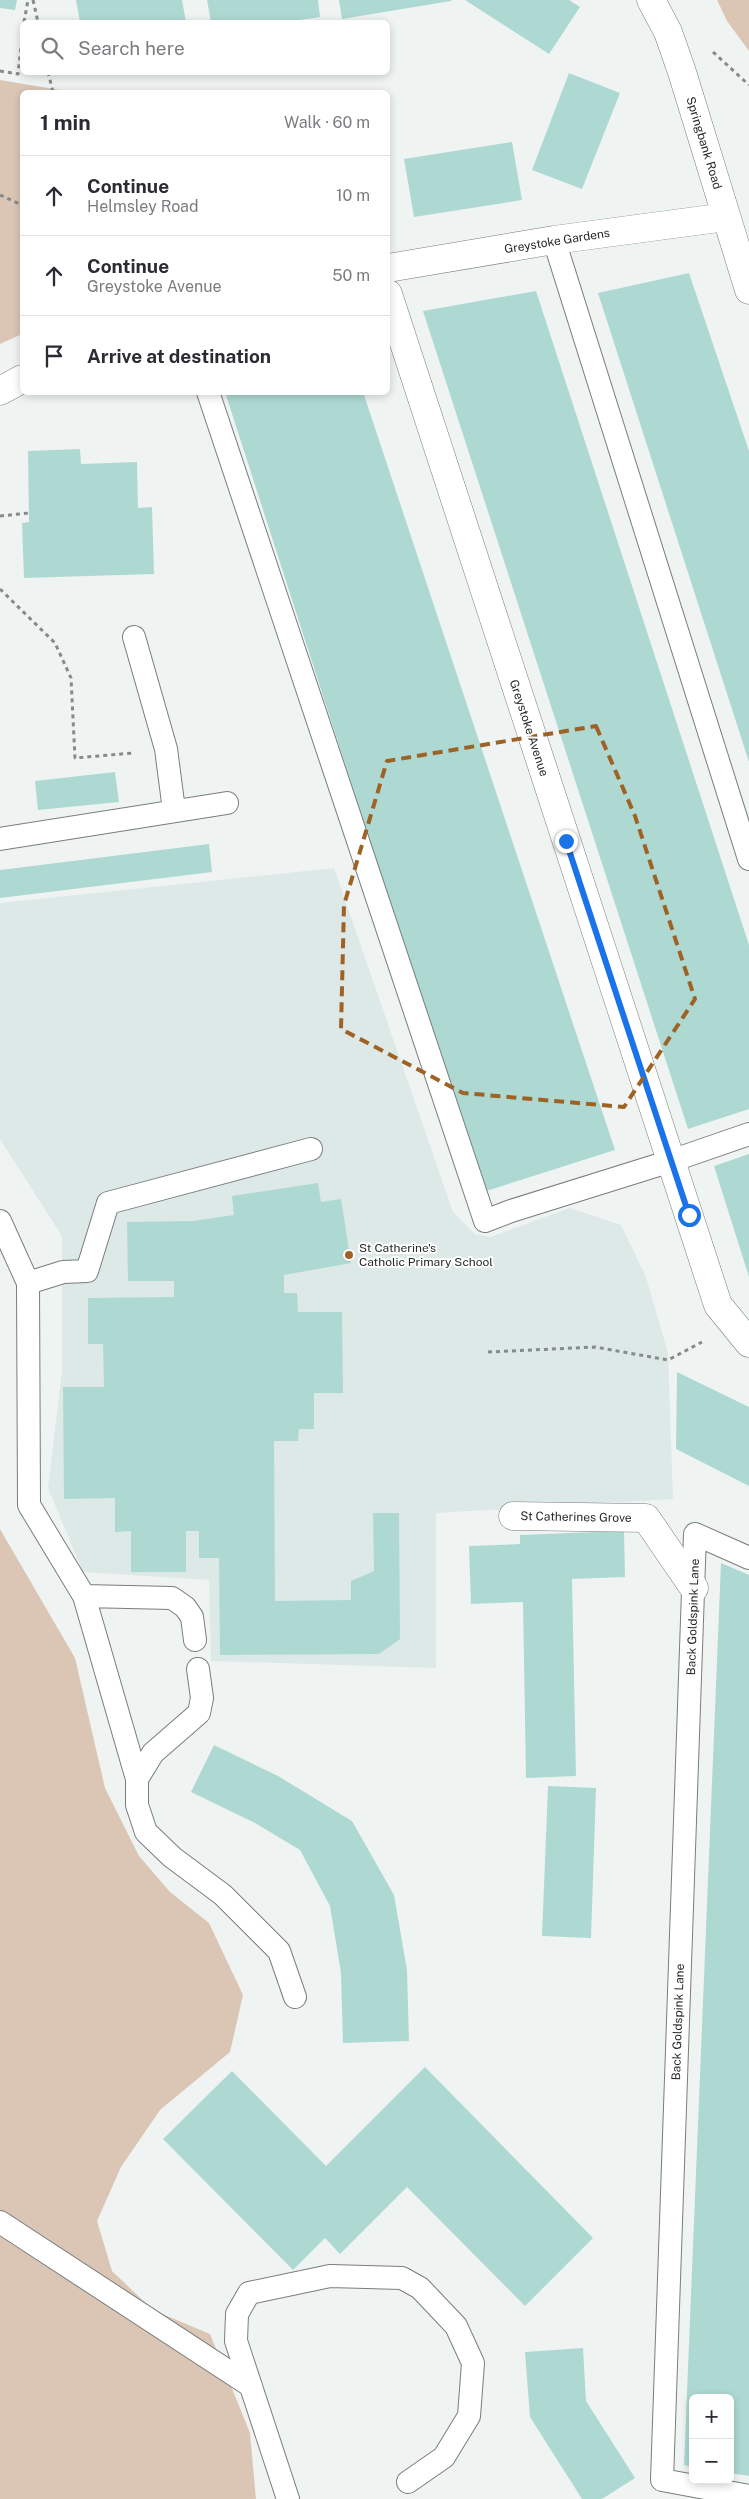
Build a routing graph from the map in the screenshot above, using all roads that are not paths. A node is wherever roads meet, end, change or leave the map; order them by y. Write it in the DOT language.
graph roads {
  1 [pos="651,0"];
  2 [pos="726,218"];
  3 [pos="554,240"];
  4 [pos="390,268"];
  5 [pos="749,290"];
  6 [pos="390,300"];
  7 [pos="20,380"];
  8 [pos="0,391"];
  9 [pos="209,395"];
  10 [pos="134,637"];
  11 [pos="227,803"];
  12 [pos="174,810"];
  13 [pos="0,839"];
  14 [pos="749,859"];
  15 [pos="749,1134"];
  16 [pos="311,1149"];
  17 [pos="671,1162"];
  18 [pos="0,1221"];
  19 [pos="28,1283"];
  20 [pos="749,1343"];
  21 [pos="513,1516"];
  22 [pos="749,1558"];
  23 [pos="694,1588"];
  24 [pos="84,1596"];
  25 [pos="195,1640"];
  26 [pos="198,1669"];
  27 [pos="137,1779"];
  28 [pos="295,1997"];
  29 [pos="0,2222"];
  30 [pos="252,2386"];
  31 [pos="408,2482"];
  32 [pos="749,2496"];
  33 [pos="288,2499"];
  1 -- 2 [label="street, Springbank Road"];
  2 -- 3 [label="street, Greystoke Gardens"];
  2 -- 5 [label="street, Springbank Road"];
  3 -- 4 [label="street, Greystoke Gardens"];
  3 -- 14 [label="lane"];
  6 -- 17 [label="street, Greystoke Avenue"];
  7 -- 8 [label="street"];
  9 -- 17 [label="lane"];
  10 -- 12 [label="lane"];
  11 -- 12 [label="lane"];
  12 -- 13 [label="lane"];
  15 -- 17 [label="lane"];
  16 -- 19 [label="lane"];
  17 -- 20 [label="street, Greystoke Avenue"];
  18 -- 19 [label="lane"];
  19 -- 24 [label="lane"];
  21 -- 23 [label="street, St Catherines Grove"];
  22 -- 23 [label="lane, Back Goldspink Lane"];
  23 -- 32 [label="lane, Back Goldspink Lane"];
  24 -- 25 [label="lane"];
  24 -- 27 [label="lane"];
  26 -- 27 [label="lane"];
  27 -- 28 [label="lane"];
  29 -- 30 [label="lane"];
  30 -- 31 [label="lane"];
  30 -- 33 [label="lane"];
}
